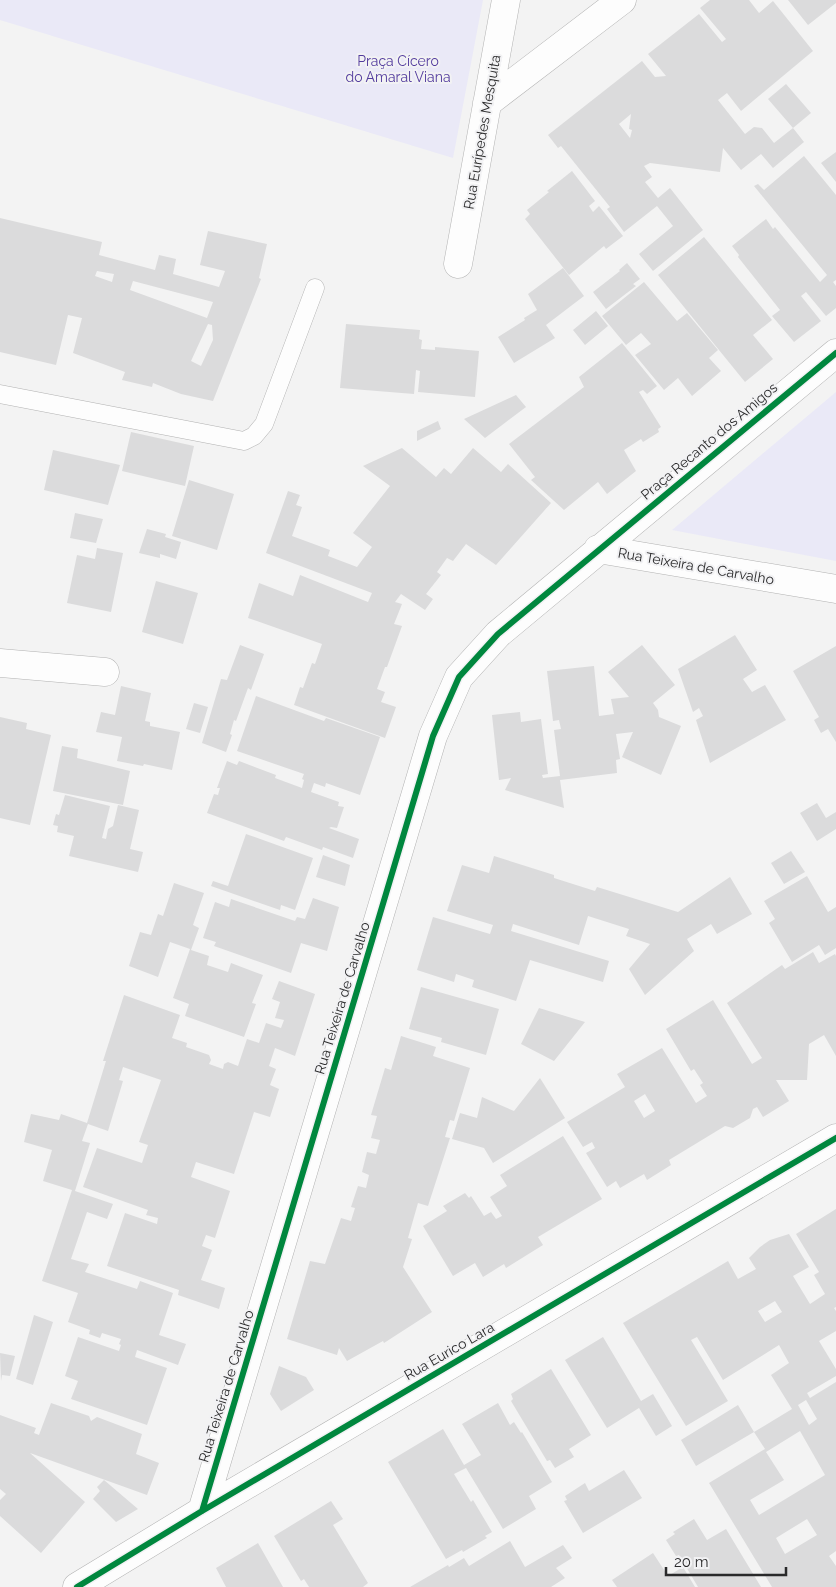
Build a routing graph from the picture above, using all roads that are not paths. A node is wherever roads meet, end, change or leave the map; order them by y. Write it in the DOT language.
graph roads {
  1 [pos="506,0"];
  2 [pos="622,0"];
  3 [pos="487,103"];
  4 [pos="458,264"];
  5 [pos="315,288"];
  6 [pos="836,353"];
  7 [pos="0,394"];
  8 [pos="598,549"];
  9 [pos="836,589"];
  10 [pos="0,663"];
  11 [pos="105,672"];
  12 [pos="836,1138"];
  13 [pos="202,1511"];
  14 [pos="77,1587"];
  1 -- 3 [label="street, Rua Eurípedes Mesquita"];
  2 -- 3 [label="street"];
  3 -- 4 [label="street, Rua Eurípedes Mesquita"];
  5 -- 7 [label="lane"];
  6 -- 8 [label="street, Praça Recanto dos Amigos"];
  8 -- 9 [label="street, Rua Teixeira de Carvalho"];
  8 -- 13 [label="street, Rua Teixeira de Carvalho"];
  10 -- 11 [label="street"];
  12 -- 13 [label="street, Rua Eurico Lara"];
  13 -- 14 [label="street, Rua Eurico Lara"];
}
